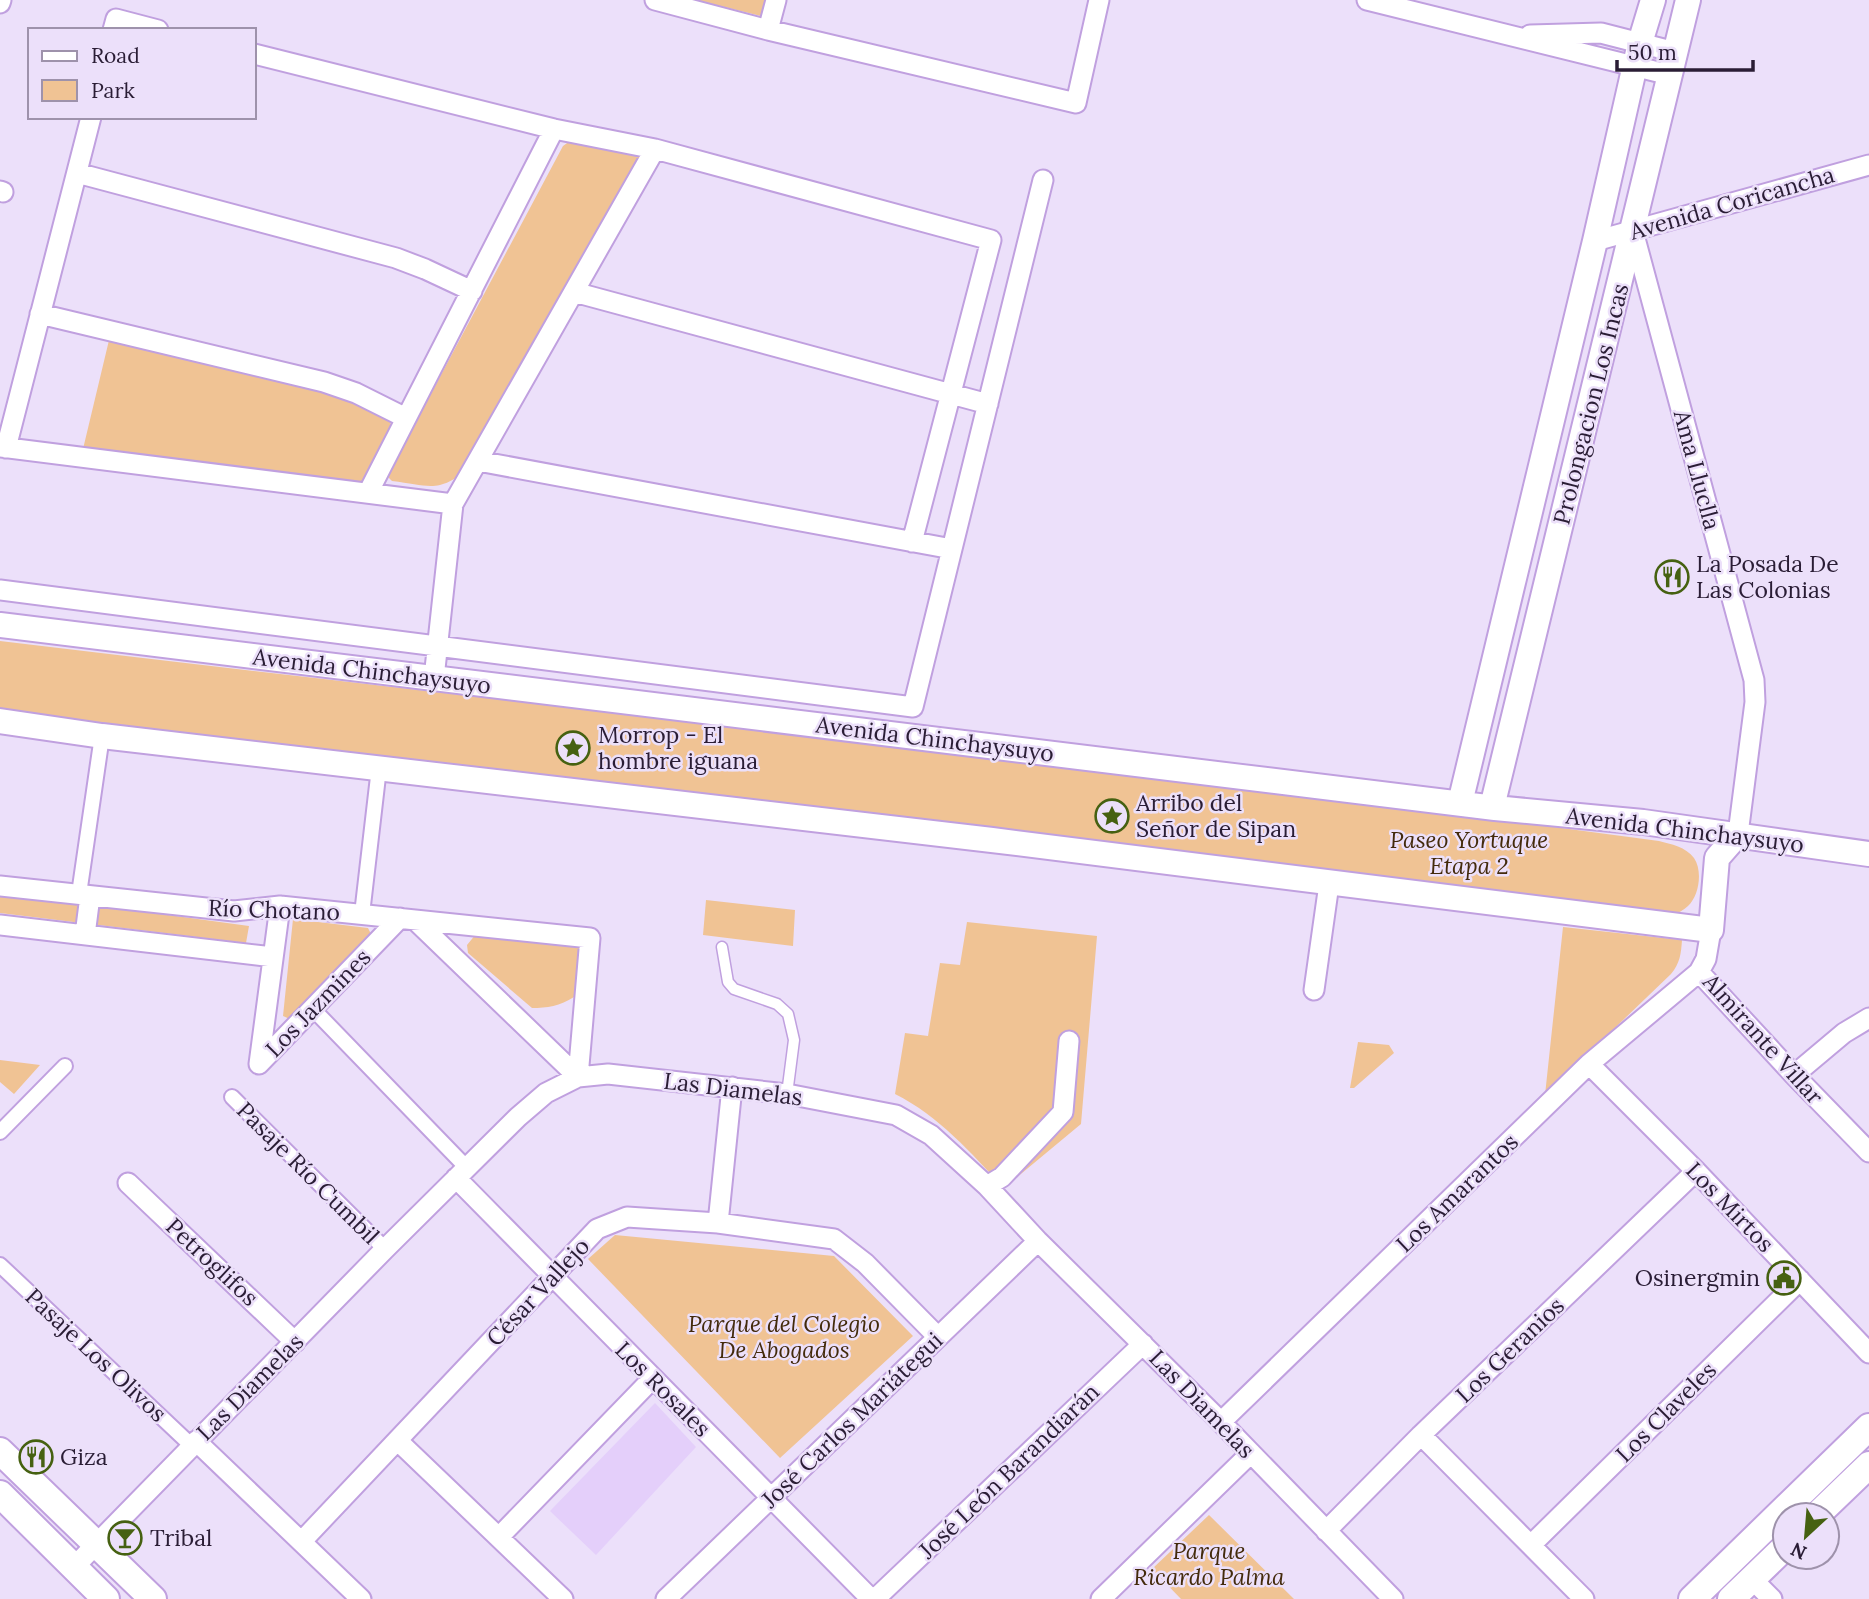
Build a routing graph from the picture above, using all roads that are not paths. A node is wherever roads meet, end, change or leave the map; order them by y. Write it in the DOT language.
graph roads {
  1 [pos="655,0"];
  2 [pos="776,0"];
  3 [pos="1099,0"];
  4 [pos="1367,0"];
  5 [pos="1688,0"];
  6 [pos="1648,1"];
  7 [pos="114,28"];
  8 [pos="150,28"];
  9 [pos="768,30"];
  10 [pos="1504,35"];
  11 [pos="1640,43"];
  12 [pos="256,54"];
  13 [pos="1672,64"];
  14 [pos="1635,67"];
  15 [pos="90,119"];
  16 [pos="554,129"];
  17 [pos="655,149"];
  18 [pos="1869,165"];
  19 [pos="77,173"];
  20 [pos="1043,180"];
  21 [pos="1633,231"];
  22 [pos="1595,241"];
  23 [pos="472,291"];
  24 [pos="574,292"];
  25 [pos="40,314"];
  26 [pos="951,394"];
  27 [pos="988,404"];
  28 [pos="406,418"];
  29 [pos="3,448"];
  30 [pos="478,461"];
  31 [pos="368,493"];
  32 [pos="453,504"];
  33 [pos="912,542"];
  34 [pos="952,549"];
  35 [pos="0,590"];
  36 [pos="0,625"];
  37 [pos="438,646"];
  38 [pos="434,678"];
  39 [pos="0,721"];
  40 [pos="102,736"];
  41 [pos="379,768"];
  42 [pos="1460,803"];
  43 [pos="1492,807"];
  44 [pos="1738,834"];
  45 [pos="1869,855"];
  46 [pos="1329,884"];
  47 [pos="0,886"];
  48 [pos="85,895"];
  49 [pos="280,906"];
  50 [pos="362,914"];
  51 [pos="408,919"];
  52 [pos="0,925"];
  53 [pos="1711,930"];
  54 [pos="85,935"];
  55 [pos="722,947"];
  56 [pos="274,957"];
  57 [pos="1699,972"];
  58 [pos="1314,990"];
  59 [pos="312,1008"];
  60 [pos="1869,1018"];
  61 [pos="1069,1041"];
  62 [pos="1589,1064"];
  63 [pos="65,1066"];
  64 [pos="1794,1075"];
  65 [pos="579,1077"];
  66 [pos="732,1087"];
  67 [pos="787,1094"];
  68 [pos="232,1097"];
  69 [pos="0,1132"];
  70 [pos="1869,1152"];
  71 [pos="1696,1171"];
  72 [pos="461,1173"];
  73 [pos="128,1183"];
  74 [pos="987,1186"];
  75 [pos="718,1223"];
  76 [pos="1038,1241"];
  77 [pos="384,1249"];
  78 [pos="0,1265"];
  79 [pos="553,1277"];
  80 [pos="1800,1280"];
  81 [pos="938,1337"];
  82 [pos="295,1342"];
  83 [pos="1143,1344"];
  84 [pos="1869,1353"];
  85 [pos="653,1378"];
  86 [pos="1221,1422"];
  87 [pos="1869,1427"];
  88 [pos="1421,1435"];
  89 [pos="398,1441"];
  90 [pos="194,1444"];
  91 [pos="0,1451"];
  92 [pos="1251,1454"];
  93 [pos="1869,1465"];
  94 [pos="0,1494"];
  95 [pos="771,1498"];
  96 [pos="1832,1501"];
  97 [pos="1326,1531"];
  98 [pos="499,1537"];
  99 [pos="302,1541"];
  100 [pos="96,1544"];
  101 [pos="1532,1544"];
  102 [pos="1771,1561"];
  103 [pos="74,1567"];
  104 [pos="1752,1579"];
  105 [pos="106,1599"];
  106 [pos="153,1599"];
  107 [pos="361,1599"];
  108 [pos="564,1599"];
  109 [pos="666,1599"];
  110 [pos="873,1599"];
  111 [pos="1101,1599"];
  112 [pos="1393,1599"];
  113 [pos="1584,1599"];
  114 [pos="1692,1599"];
  115 [pos="1731,1599"];
  116 [pos="1772,1599"];
  1 -- 9 [label="street"];
  2 -- 9 [label="street"];
  3 -- 9 [label="street"];
  4 -- 10 [label="street"];
  5 -- 13 [label="street, Prolongacion Los Incas"];
  6 -- 11 [label="street, Prolongacion Los Incas"];
  7 -- 8 [label="street"];
  10 -- 11 [label="street"];
  10 -- 14 [label="street"];
  11 -- 13 [label="street"];
  11 -- 14 [label="street, Prolongacion Los Incas"];
  12 -- 16 [label="street"];
  13 -- 14 [label="street"];
  13 -- 21 [label="street, Prolongacion Los Incas"];
  14 -- 22 [label="street, Prolongacion Los Incas"];
  15 -- 19 [label="street"];
  16 -- 17 [label="street"];
  16 -- 23 [label="street"];
  17 -- 24 [label="street"];
  17 -- 26 [label="street"];
  18 -- 21 [label="street, Avenida Coricancha"];
  19 -- 23 [label="street"];
  19 -- 25 [label="street"];
  20 -- 27 [label="street"];
  21 -- 22 [label="street, Avenida Coricancha"];
  21 -- 43 [label="street, Prolongacion Los Incas"];
  21 -- 44 [label="street, Ama Lluclla"];
  22 -- 42 [label="street, Prolongacion Los Incas"];
  23 -- 28 [label="street"];
  24 -- 26 [label="street"];
  24 -- 30 [label="street"];
  25 -- 28 [label="street"];
  25 -- 29 [label="street"];
  26 -- 27 [label="street"];
  26 -- 33 [label="street"];
  27 -- 34 [label="street"];
  28 -- 31 [label="street"];
  29 -- 31 [label="street"];
  30 -- 32 [label="street"];
  30 -- 33 [label="street"];
  31 -- 32 [label="street"];
  32 -- 37 [label="street"];
  33 -- 34 [label="street"];
  34 -- 37 [label="street"];
  35 -- 37 [label="street"];
  36 -- 38 [label="street, Avenida Chinchaysuyo"];
  37 -- 38 [label="street"];
  38 -- 42 [label="street, Avenida Chinchaysuyo"];
  39 -- 40 [label="street"];
  40 -- 41 [label="street"];
  40 -- 48 [label="street"];
  41 -- 46 [label="street"];
  41 -- 50 [label="street, Los Jazmines"];
  42 -- 43 [label="street, Avenida Chinchaysuyo"];
  43 -- 44 [label="street, Avenida Chinchaysuyo"];
  44 -- 45 [label="street, Avenida Chinchaysuyo"];
  44 -- 53 [label="street, Almirante Villar"];
  46 -- 53 [label="street"];
  46 -- 58 [label="street"];
  47 -- 48 [label="street, Río Chotano"];
  48 -- 49 [label="street, Río Chotano"];
  48 -- 54 [label="street"];
  49 -- 50 [label="street, Río Chotano"];
  49 -- 56 [label="street, Los Jazmines"];
  50 -- 51 [label="street, Río Chotano"];
  51 -- 59 [label="street, Los Jazmines"];
  51 -- 65 [label="street"];
  51 -- 65 [label="street, Río Chotano"];
  52 -- 54 [label="street, Río Chotano"];
  53 -- 57 [label="street, Almirante Villar"];
  54 -- 56 [label="street, Río Chotano"];
  55 -- 67 [label="lane"];
  56 -- 59 [label="street, Los Jazmines"];
  57 -- 62 [label="street, Los Amarantos"];
  57 -- 64 [label="street, Almirante Villar"];
  59 -- 72 [label="street"];
  60 -- 64 [label="street"];
  61 -- 74 [label="street"];
  62 -- 71 [label="street, Los Mirtos"];
  62 -- 86 [label="street, Los Amarantos"];
  63 -- 69 [label="street"];
  64 -- 70 [label="street, Almirante Villar"];
  65 -- 66 [label="street, Las Diamelas"];
  65 -- 72 [label="street, Las Diamelas"];
  66 -- 67 [label="street, Las Diamelas"];
  66 -- 75 [label="street"];
  67 -- 74 [label="street, Las Diamelas"];
  68 -- 77 [label="street, Pasaje Río Cumbil"];
  71 -- 80 [label="street, Los Mirtos"];
  71 -- 88 [label="street, Los Geranios"];
  72 -- 77 [label="street, Las Diamelas"];
  72 -- 79 [label="street, Los Rosales"];
  73 -- 82 [label="street, Petroglifos"];
  74 -- 76 [label="street, Las Diamelas"];
  75 -- 79 [label="street, César Vallejo"];
  75 -- 81 [label="street, César Vallejo"];
  76 -- 81 [label="street, José Carlos Mariátegui"];
  76 -- 83 [label="street, Las Diamelas"];
  77 -- 82 [label="street, Las Diamelas"];
  78 -- 90 [label="street, Pasaje Los Olivos"];
  79 -- 85 [label="street, Los Rosales"];
  79 -- 89 [label="street, César Vallejo"];
  80 -- 84 [label="street, Los Mirtos"];
  80 -- 101 [label="street, Los Claveles"];
  81 -- 95 [label="street, José Carlos Mariátegui"];
  82 -- 90 [label="street, Las Diamelas"];
  83 -- 86 [label="street, Las Diamelas"];
  83 -- 110 [label="street, José León Barandiarán"];
  85 -- 95 [label="street, Los Rosales"];
  85 -- 98 [label="street"];
  86 -- 92 [label="street, Las Diamelas"];
  87 -- 114 [label="main road"];
  88 -- 97 [label="street, Los Geranios"];
  88 -- 101 [label="street"];
  89 -- 98 [label="street"];
  89 -- 99 [label="street, César Vallejo"];
  90 -- 99 [label="street"];
  90 -- 100 [label="street, Las Diamelas"];
  91 -- 100 [label="main road"];
  92 -- 97 [label="street, Las Diamelas"];
  92 -- 111 [label="street"];
  93 -- 96 [label="main road"];
  94 -- 103 [label="main road"];
  95 -- 109 [label="street, José Carlos Mariátegui"];
  95 -- 110 [label="street, Los Rosales"];
  97 -- 112 [label="street, Las Diamelas"];
  98 -- 108 [label="street"];
  99 -- 107 [label="street"];
  100 -- 103 [label="street, Las Diamelas"];
  100 -- 106 [label="main road"];
  101 -- 113 [label="street"];
  102 -- 104 [label="main road"];
  103 -- 105 [label="main road"];
  104 -- 115 [label="main road"];
  104 -- 116 [label="street"];
}
